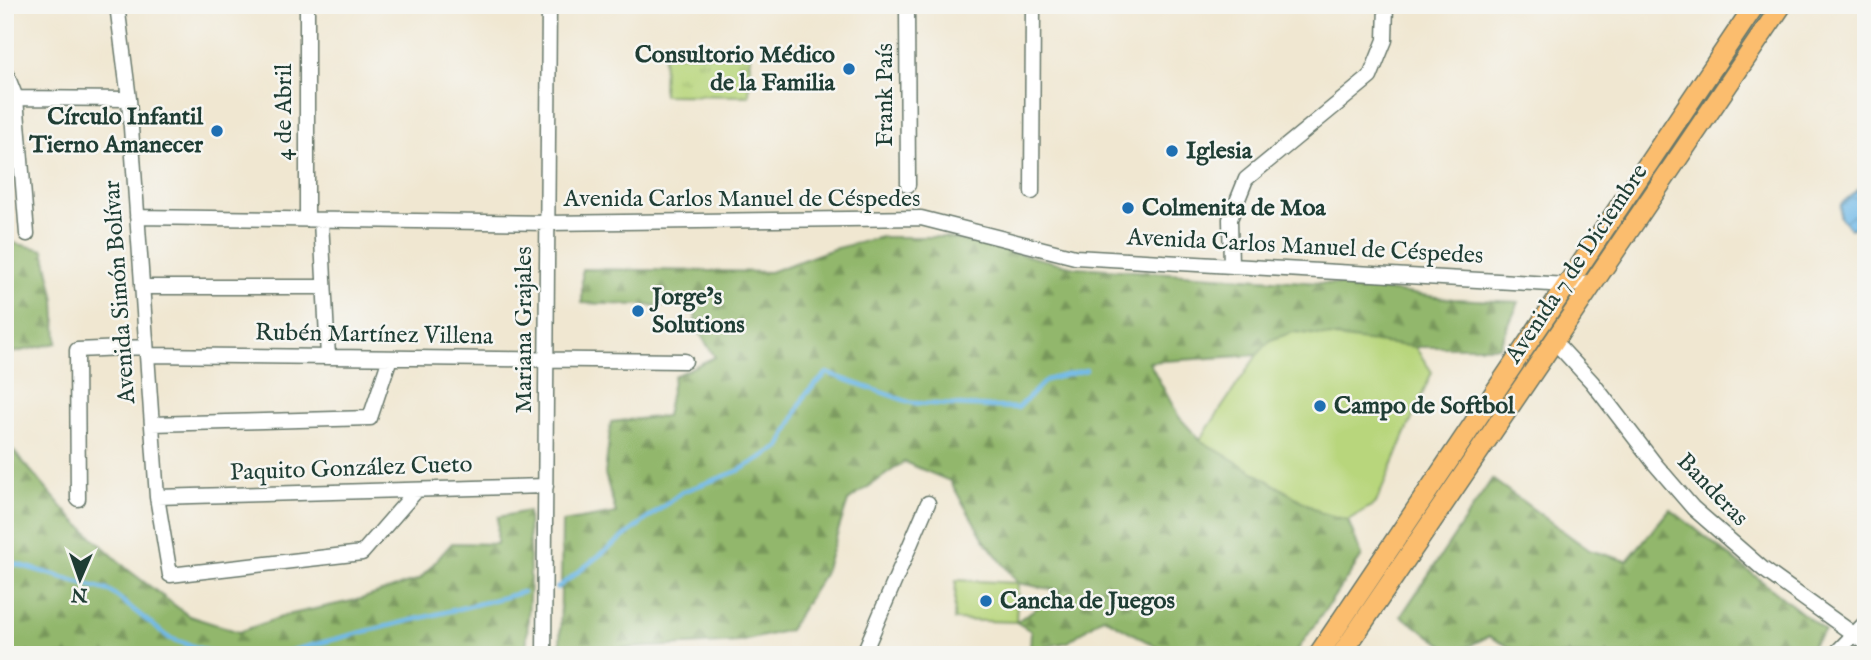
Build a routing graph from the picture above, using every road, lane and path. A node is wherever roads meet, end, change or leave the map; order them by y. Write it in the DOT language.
graph roads {
  1 [pos="117,5"];
  2 [pos="307,5"];
  3 [pos="549,5"];
  4 [pos="907,5"];
  5 [pos="1032,5"];
  6 [pos="1386,5"];
  7 [pos="1755,5"];
  8 [pos="1782,5"];
  9 [pos="5,70"];
  10 [pos="16,98"];
  11 [pos="129,99"];
  12 [pos="908,184"];
  13 [pos="1032,192"];
  14 [pos="137,216"];
  15 [pos="314,219"];
  16 [pos="548,223"];
  17 [pos="27,234"];
  18 [pos="1231,266"];
  19 [pos="1594,283"];
  20 [pos="1567,285"];
  21 [pos="142,287"];
  22 [pos="324,287"];
  23 [pos="1554,341"];
  24 [pos="147,351"];
  25 [pos="328,357"];
  26 [pos="390,358"];
  27 [pos="547,359"];
  28 [pos="685,361"];
  29 [pos="152,424"];
  30 [pos="546,486"];
  31 [pos="417,489"];
  32 [pos="157,497"];
  33 [pos="78,499"];
  34 [pos="928,503"];
  35 [pos="1866,622"];
  36 [pos="1860,639"];
  37 [pos="544,655"];
  38 [pos="863,655"];
  39 [pos="1318,655"];
  40 [pos="1341,655"];
  41 [pos="1834,655"];
  1 -- 11 [label="street, Avenida Simón Bolívar"];
  2 -- 15 [label="street, 4 de Abril"];
  3 -- 16 [label="street, Mariana Grajales"];
  4 -- 12 [label="street, Frank País"];
  5 -- 13 [label="street"];
  6 -- 18 [label="street"];
  7 -- 20 [label="main road, Avenida 7 de Diciembre"];
  8 -- 19 [label="main road, Avenida 7 de Diciembre"];
  9 -- 10 [label="street"];
  10 -- 11 [label="street"];
  10 -- 17 [label="street"];
  11 -- 14 [label="street, Avenida Simón Bolívar"];
  14 -- 15 [label="street, Avenida Carlos Manuel de Céspedes"];
  14 -- 21 [label="street, Avenida Simón Bolívar"];
  15 -- 16 [label="street, Avenida Carlos Manuel de Céspedes"];
  15 -- 22 [label="street, 4 de Abril"];
  16 -- 18 [label="street, Avenida Carlos Manuel de Céspedes"];
  16 -- 27 [label="street, Mariana Grajales"];
  18 -- 20 [label="street, Avenida Carlos Manuel de Céspedes"];
  19 -- 20 [label="street, Avenida Carlos Manuel de Céspedes"];
  19 -- 23 [label="main road, Avenida 7 de Diciembre"];
  20 -- 39 [label="main road, Avenida 7 de Diciembre"];
  21 -- 22 [label="street"];
  21 -- 24 [label="street, Avenida Simón Bolívar"];
  22 -- 25 [label="street, 4 de Abril"];
  23 -- 36 [label="street, Banderas"];
  23 -- 40 [label="main road, Avenida 7 de Diciembre"];
  24 -- 25 [label="street, Rubén Martínez Villena"];
  24 -- 29 [label="street, Avenida Simón Bolívar"];
  24 -- 33 [label="street, Rubén Martínez Villena"];
  25 -- 26 [label="street, Rubén Martínez Villena"];
  26 -- 27 [label="street, Rubén Martínez Villena"];
  26 -- 29 [label="street"];
  27 -- 28 [label="street, Rubén Martínez Villena"];
  27 -- 30 [label="street, Mariana Grajales"];
  29 -- 32 [label="street, Avenida Simón Bolívar"];
  30 -- 31 [label="street, Paquito González Cueto"];
  30 -- 37 [label="street, Mariana Grajales"];
  31 -- 32 [label="street, Paquito González Cueto"];
  31 -- 32 [label="street, Avenida Simón Bolívar"];
  34 -- 38 [label="street"];
  35 -- 36 [label="street"];
  36 -- 41 [label="street"];
}
